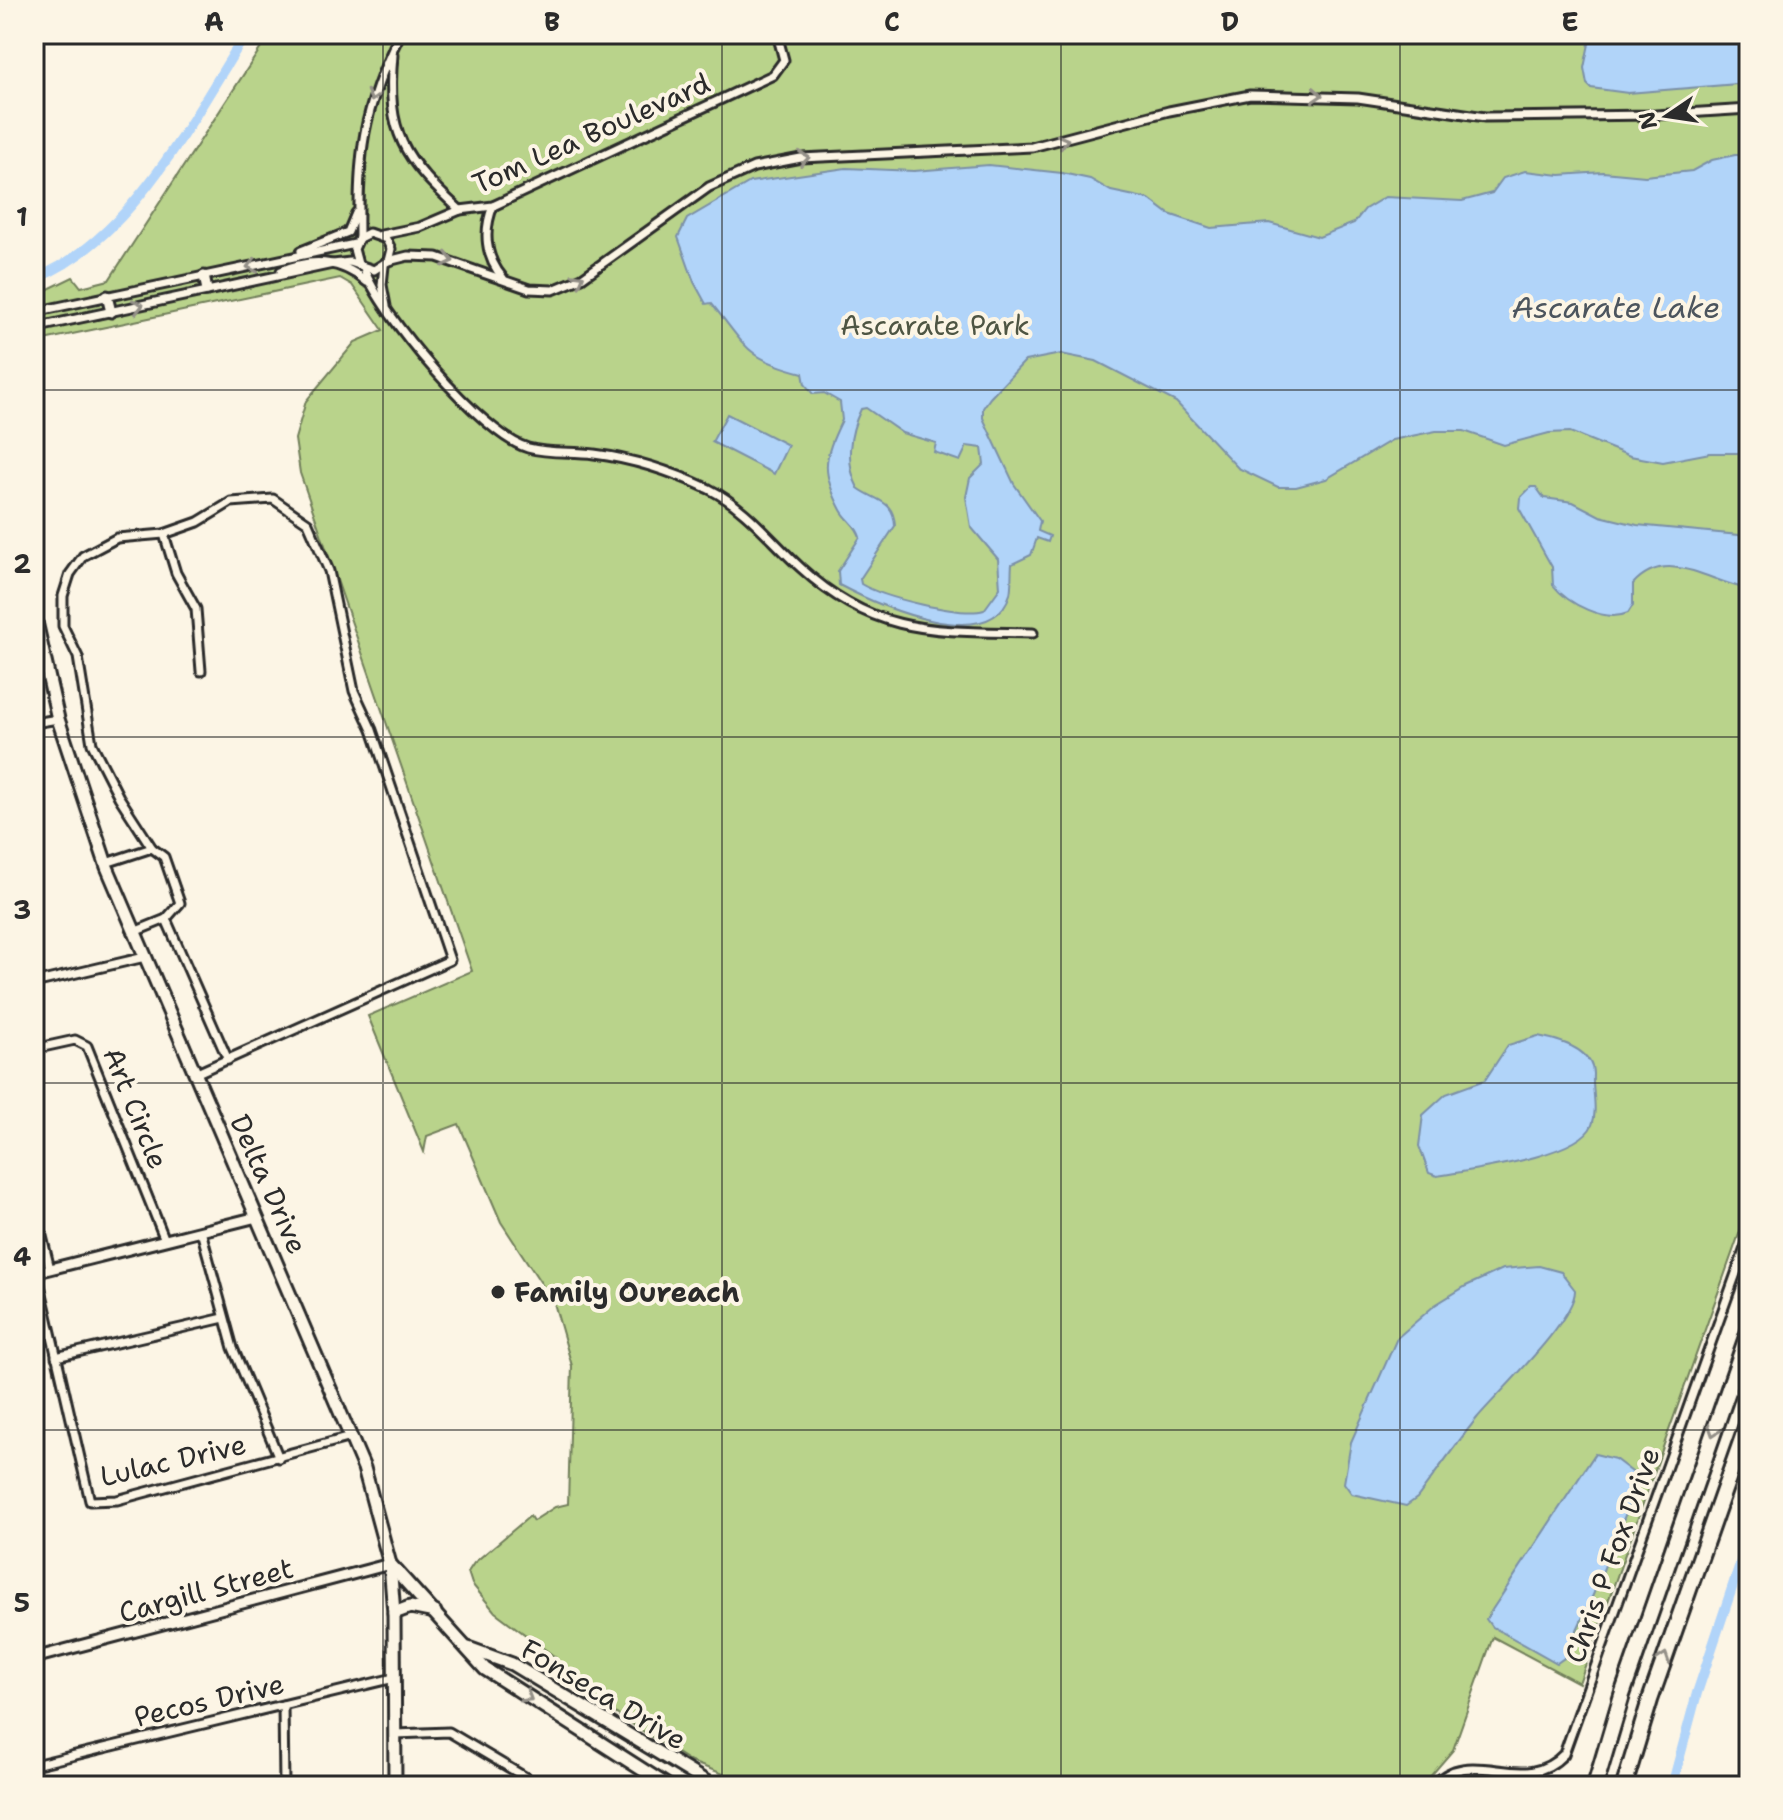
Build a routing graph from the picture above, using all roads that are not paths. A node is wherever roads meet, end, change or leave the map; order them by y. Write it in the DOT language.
graph roads {
  1 [pos="400,34"];
  2 [pos="777,34"];
  3 [pos="393,49"];
  4 [pos="1749,109"];
  5 [pos="358,203"];
  6 [pos="493,206"];
  7 [pos="460,210"];
  8 [pos="381,235"];
  9 [pos="357,241"];
  10 [pos="296,254"];
  11 [pos="386,263"];
  12 [pos="333,264"];
  13 [pos="361,266"];
  14 [pos="204,276"];
  15 [pos="505,281"];
  16 [pos="367,282"];
  17 [pos="207,290"];
  18 [pos="107,296"];
  19 [pos="387,308"];
  20 [pos="34,312"];
  21 [pos="111,312"];
  22 [pos="34,328"];
  23 [pos="164,534"];
  24 [pos="34,613"];
  25 [pos="1033,633"];
  26 [pos="201,671"];
  27 [pos="58,719"];
  28 [pos="34,723"];
  29 [pos="152,848"];
  30 [pos="106,863"];
  31 [pos="166,919"];
  32 [pos="134,932"];
  33 [pos="145,957"];
  34 [pos="34,983"];
  35 [pos="34,1049"];
  36 [pos="228,1060"];
  37 [pos="195,1074"];
  38 [pos="34,1203"];
  39 [pos="257,1217"];
  40 [pos="201,1231"];
  41 [pos="1749,1237"];
  42 [pos="165,1240"];
  43 [pos="50,1269"];
  44 [pos="35,1272"];
  45 [pos="224,1318"];
  46 [pos="1749,1331"];
  47 [pos="56,1357"];
  48 [pos="1749,1419"];
  49 [pos="353,1437"];
  50 [pos="279,1458"];
  51 [pos="390,1564"];
  52 [pos="435,1612"];
  53 [pos="394,1613"];
  54 [pos="468,1648"];
  55 [pos="34,1658"];
  56 [pos="394,1678"];
  57 [pos="1622,1695"];
  58 [pos="1650,1700"];
  59 [pos="283,1705"];
  60 [pos="395,1734"];
  61 [pos="34,1765"];
  62 [pos="284,1786"];
  63 [pos="395,1786"];
  64 [pos="538,1786"];
  65 [pos="668,1786"];
  66 [pos="713,1786"];
  67 [pos="1433,1786"];
  68 [pos="1585,1786"];
  69 [pos="1595,1786"];
  70 [pos="1624,1786"];
  71 [pos="1632,1786"];
  1 -- 3 [label="street"];
  2 -- 6 [label="street, Tom Lea Boulevard"];
  3 -- 5 [label="street, one-way"];
  3 -- 7 [label="street"];
  15 -- 4 [label="street, one-way"];
  5 -- 9 [label="street"];
  5 -- 10 [label="street"];
  6 -- 7 [label="street, Tom Lea Boulevard"];
  6 -- 15 [label="street"];
  7 -- 8 [label="street, Tom Lea Boulevard"];
  8 -- 9 [label="street"];
  8 -- 11 [label="street"];
  9 -- 10 [label="street"];
  9 -- 13 [label="street"];
  10 -- 14 [label="street, one-way"];
  11 -- 13 [label="street"];
  11 -- 15 [label="street, one-way"];
  11 -- 19 [label="street"];
  12 -- 13 [label="street"];
  12 -- 16 [label="street"];
  12 -- 17 [label="street"];
  13 -- 16 [label="street"];
  14 -- 17 [label="street"];
  14 -- 18 [label="street"];
  16 -- 19 [label="street"];
  21 -- 17 [label="street, one-way"];
  18 -- 20 [label="street"];
  18 -- 21 [label="street"];
  19 -- 25 [label="street"];
  21 -- 22 [label="street"];
  23 -- 26 [label="street"];
  23 -- 29 [label="street"];
  23 -- 36 [label="street"];
  24 -- 27 [label="main road, Delta Drive"];
  27 -- 28 [label="street"];
  27 -- 30 [label="main road, Delta Drive"];
  29 -- 30 [label="street"];
  29 -- 31 [label="street"];
  30 -- 32 [label="main road, Delta Drive"];
  31 -- 32 [label="street"];
  31 -- 36 [label="street"];
  32 -- 33 [label="main road, Delta Drive"];
  33 -- 34 [label="street"];
  33 -- 37 [label="main road, Delta Drive"];
  35 -- 42 [label="street, Art Circle"];
  36 -- 37 [label="street"];
  37 -- 39 [label="main road, Delta Drive"];
  38 -- 43 [label="street"];
  39 -- 40 [label="street"];
  39 -- 49 [label="main road, Delta Drive"];
  40 -- 42 [label="street"];
  40 -- 45 [label="street"];
  41 -- 67 [label="street, Chris P Fox Drive"];
  42 -- 43 [label="street"];
  43 -- 44 [label="street"];
  44 -- 47 [label="street, Lulac Drive"];
  45 -- 47 [label="street"];
  45 -- 50 [label="street"];
  46 -- 57 [label="highway, one-way"];
  47 -- 50 [label="street, Lulac Drive"];
  58 -- 48 [label="highway, one-way"];
  49 -- 50 [label="street, Lulac Drive"];
  49 -- 51 [label="main road, Delta Drive"];
  51 -- 52 [label="main road, Fonseca Drive"];
  51 -- 53 [label="main road, Delta Drive"];
  51 -- 55 [label="street, Cargill Street"];
  52 -- 53 [label="main road"];
  52 -- 54 [label="main road, Fonseca Drive"];
  53 -- 56 [label="main road, Delta Drive"];
  54 -- 65 [label="main road, Fonseca Drive, one-way"];
  54 -- 66 [label="main road, Fonseca Drive"];
  56 -- 59 [label="street, Pecos Drive"];
  56 -- 60 [label="main road, Delta Drive"];
  57 -- 68 [label="highway"];
  57 -- 69 [label="highway"];
  58 -- 70 [label="highway"];
  58 -- 71 [label="highway"];
  59 -- 61 [label="street, Pecos Drive"];
  59 -- 62 [label="street"];
  60 -- 63 [label="main road, Delta Drive"];
  60 -- 64 [label="street"];
}
